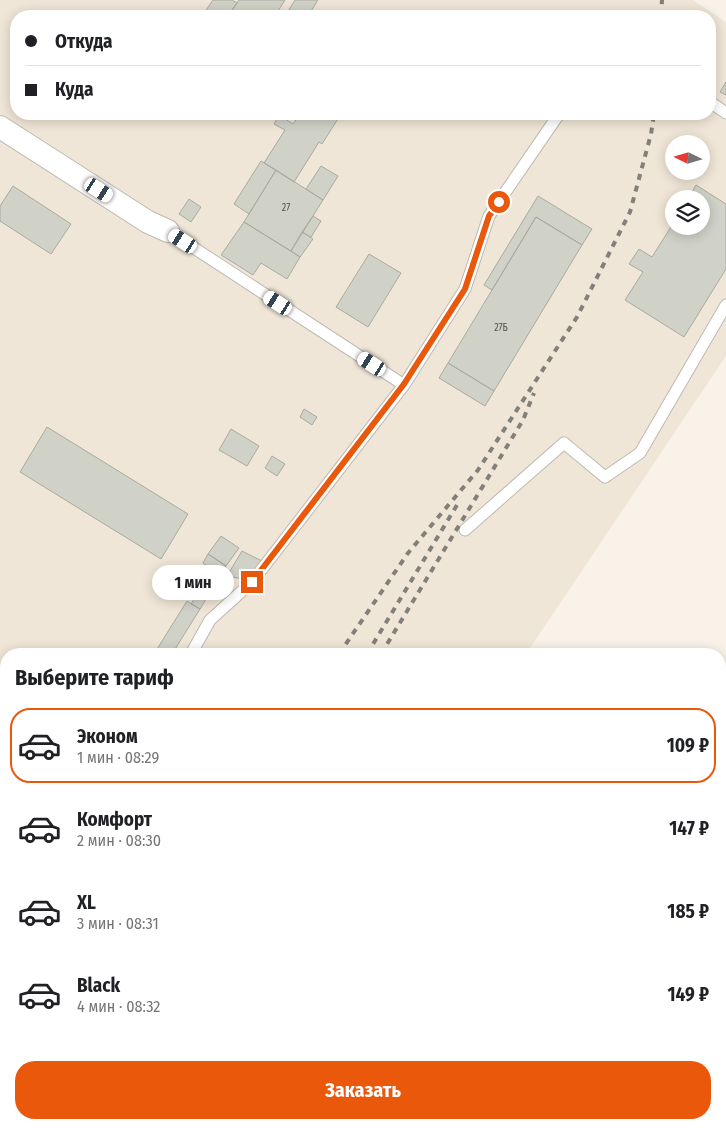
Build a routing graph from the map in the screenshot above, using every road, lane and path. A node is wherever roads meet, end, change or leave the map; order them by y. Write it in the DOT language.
graph roads {
  1 [pos="555,120"];
  2 [pos="0,126"];
  3 [pos="168,231"];
  4 [pos="726,306"];
  5 [pos="404,384"];
  6 [pos="466,530"];
  7 [pos="194,648"];
  1 -- 5 [label="lane"];
  2 -- 3 [label="street"];
  3 -- 5 [label="lane"];
  4 -- 6 [label="lane"];
  5 -- 7 [label="lane"];
}
